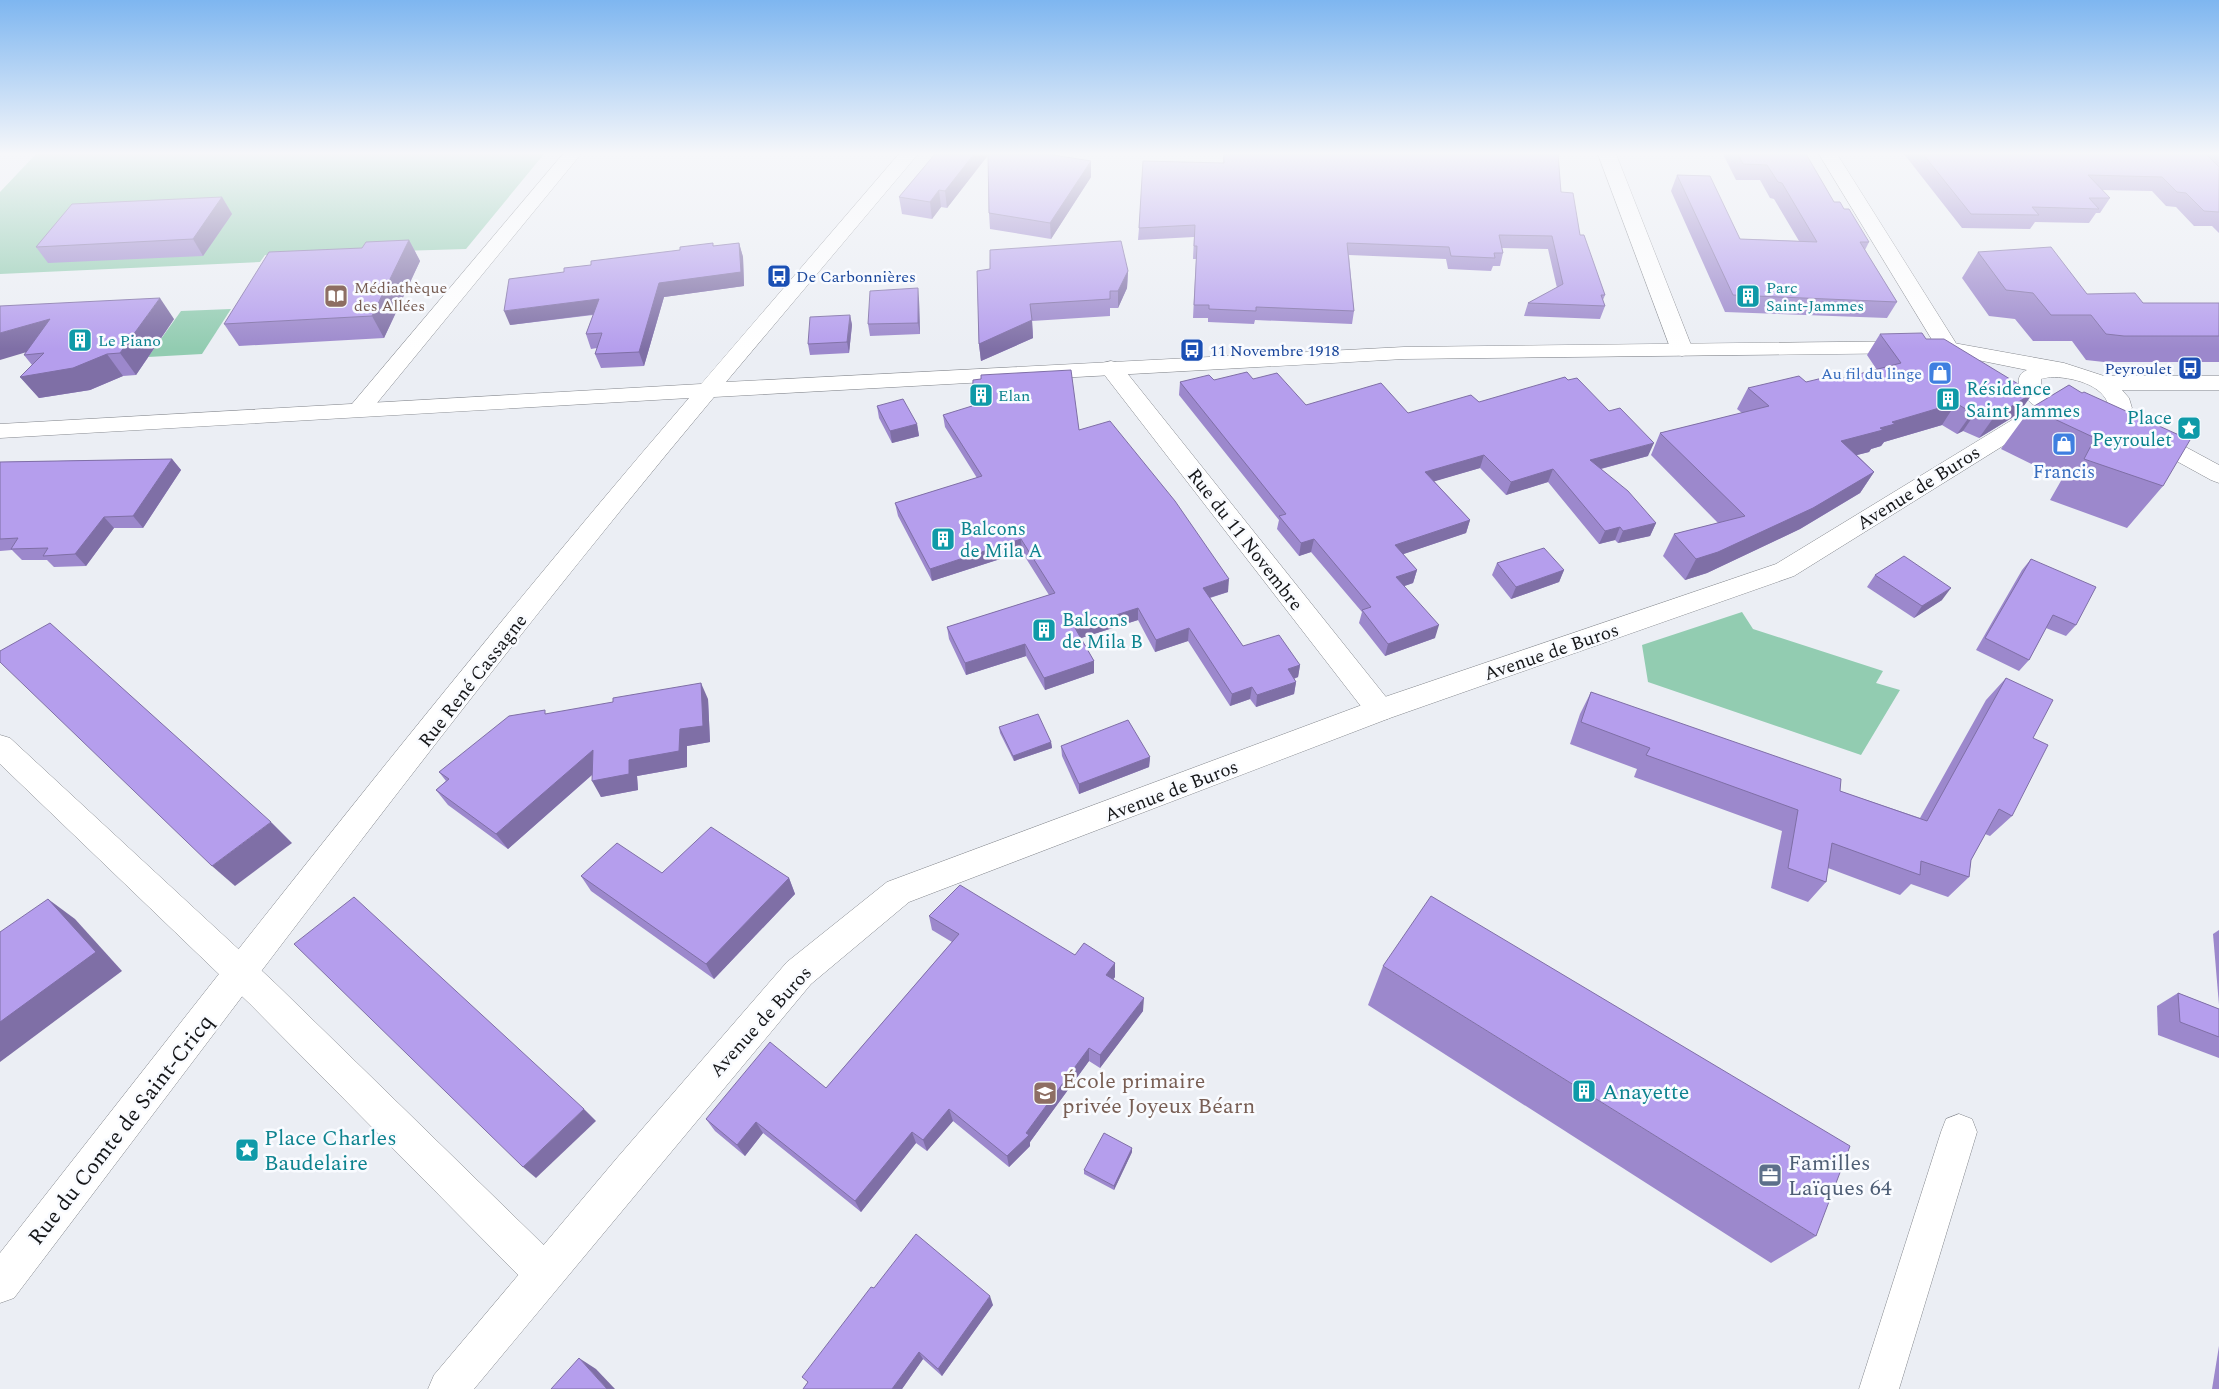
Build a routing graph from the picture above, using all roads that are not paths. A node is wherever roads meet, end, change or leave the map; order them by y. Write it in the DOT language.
graph roads {
  1 [pos="518,219"];
  2 [pos="854,219"];
  3 [pos="1632,219"];
  4 [pos="1868,219"];
  5 [pos="1948,348"];
  6 [pos="1682,350"];
  7 [pos="1111,368"];
  8 [pos="2064,370"];
  9 [pos="2102,383"];
  10 [pos="2219,383"];
  11 [pos="707,390"];
  12 [pos="2039,397"];
  13 [pos="360,409"];
  14 [pos="2112,418"];
  15 [pos="0,431"];
  16 [pos="2219,474"];
  17 [pos="1380,710"];
  18 [pos="0,746"];
  19 [pos="240,973"];
  20 [pos="1959,1132"];
  21 [pos="544,1273"];
  22 [pos="0,1284"];
  23 [pos="448,1389"];
  24 [pos="1879,1389"];
  1 -- 13 [label="street"];
  2 -- 11 [label="street, Rue René Cassagne"];
  3 -- 6 [label="street"];
  4 -- 5 [label="street"];
  5 -- 6 [label="street"];
  5 -- 8 [label="street"];
  5 -- 12 [label="street"];
  6 -- 7 [label="street"];
  7 -- 11 [label="street"];
  7 -- 17 [label="street, Rue du 11 Novembre"];
  8 -- 9 [label="street"];
  8 -- 12 [label="street"];
  9 -- 10 [label="street"];
  9 -- 14 [label="street"];
  11 -- 13 [label="street"];
  11 -- 19 [label="street, Rue René Cassagne"];
  12 -- 14 [label="street"];
  12 -- 17 [label="street, Avenue de Buros"];
  13 -- 15 [label="street"];
  14 -- 16 [label="street"];
  17 -- 21 [label="street, Avenue de Buros"];
  18 -- 19 [label="street"];
  19 -- 21 [label="street"];
  19 -- 22 [label="street, Rue du Comte de Saint-Cricq"];
  20 -- 24 [label="street"];
  21 -- 23 [label="street, Avenue de Buros"];
}
